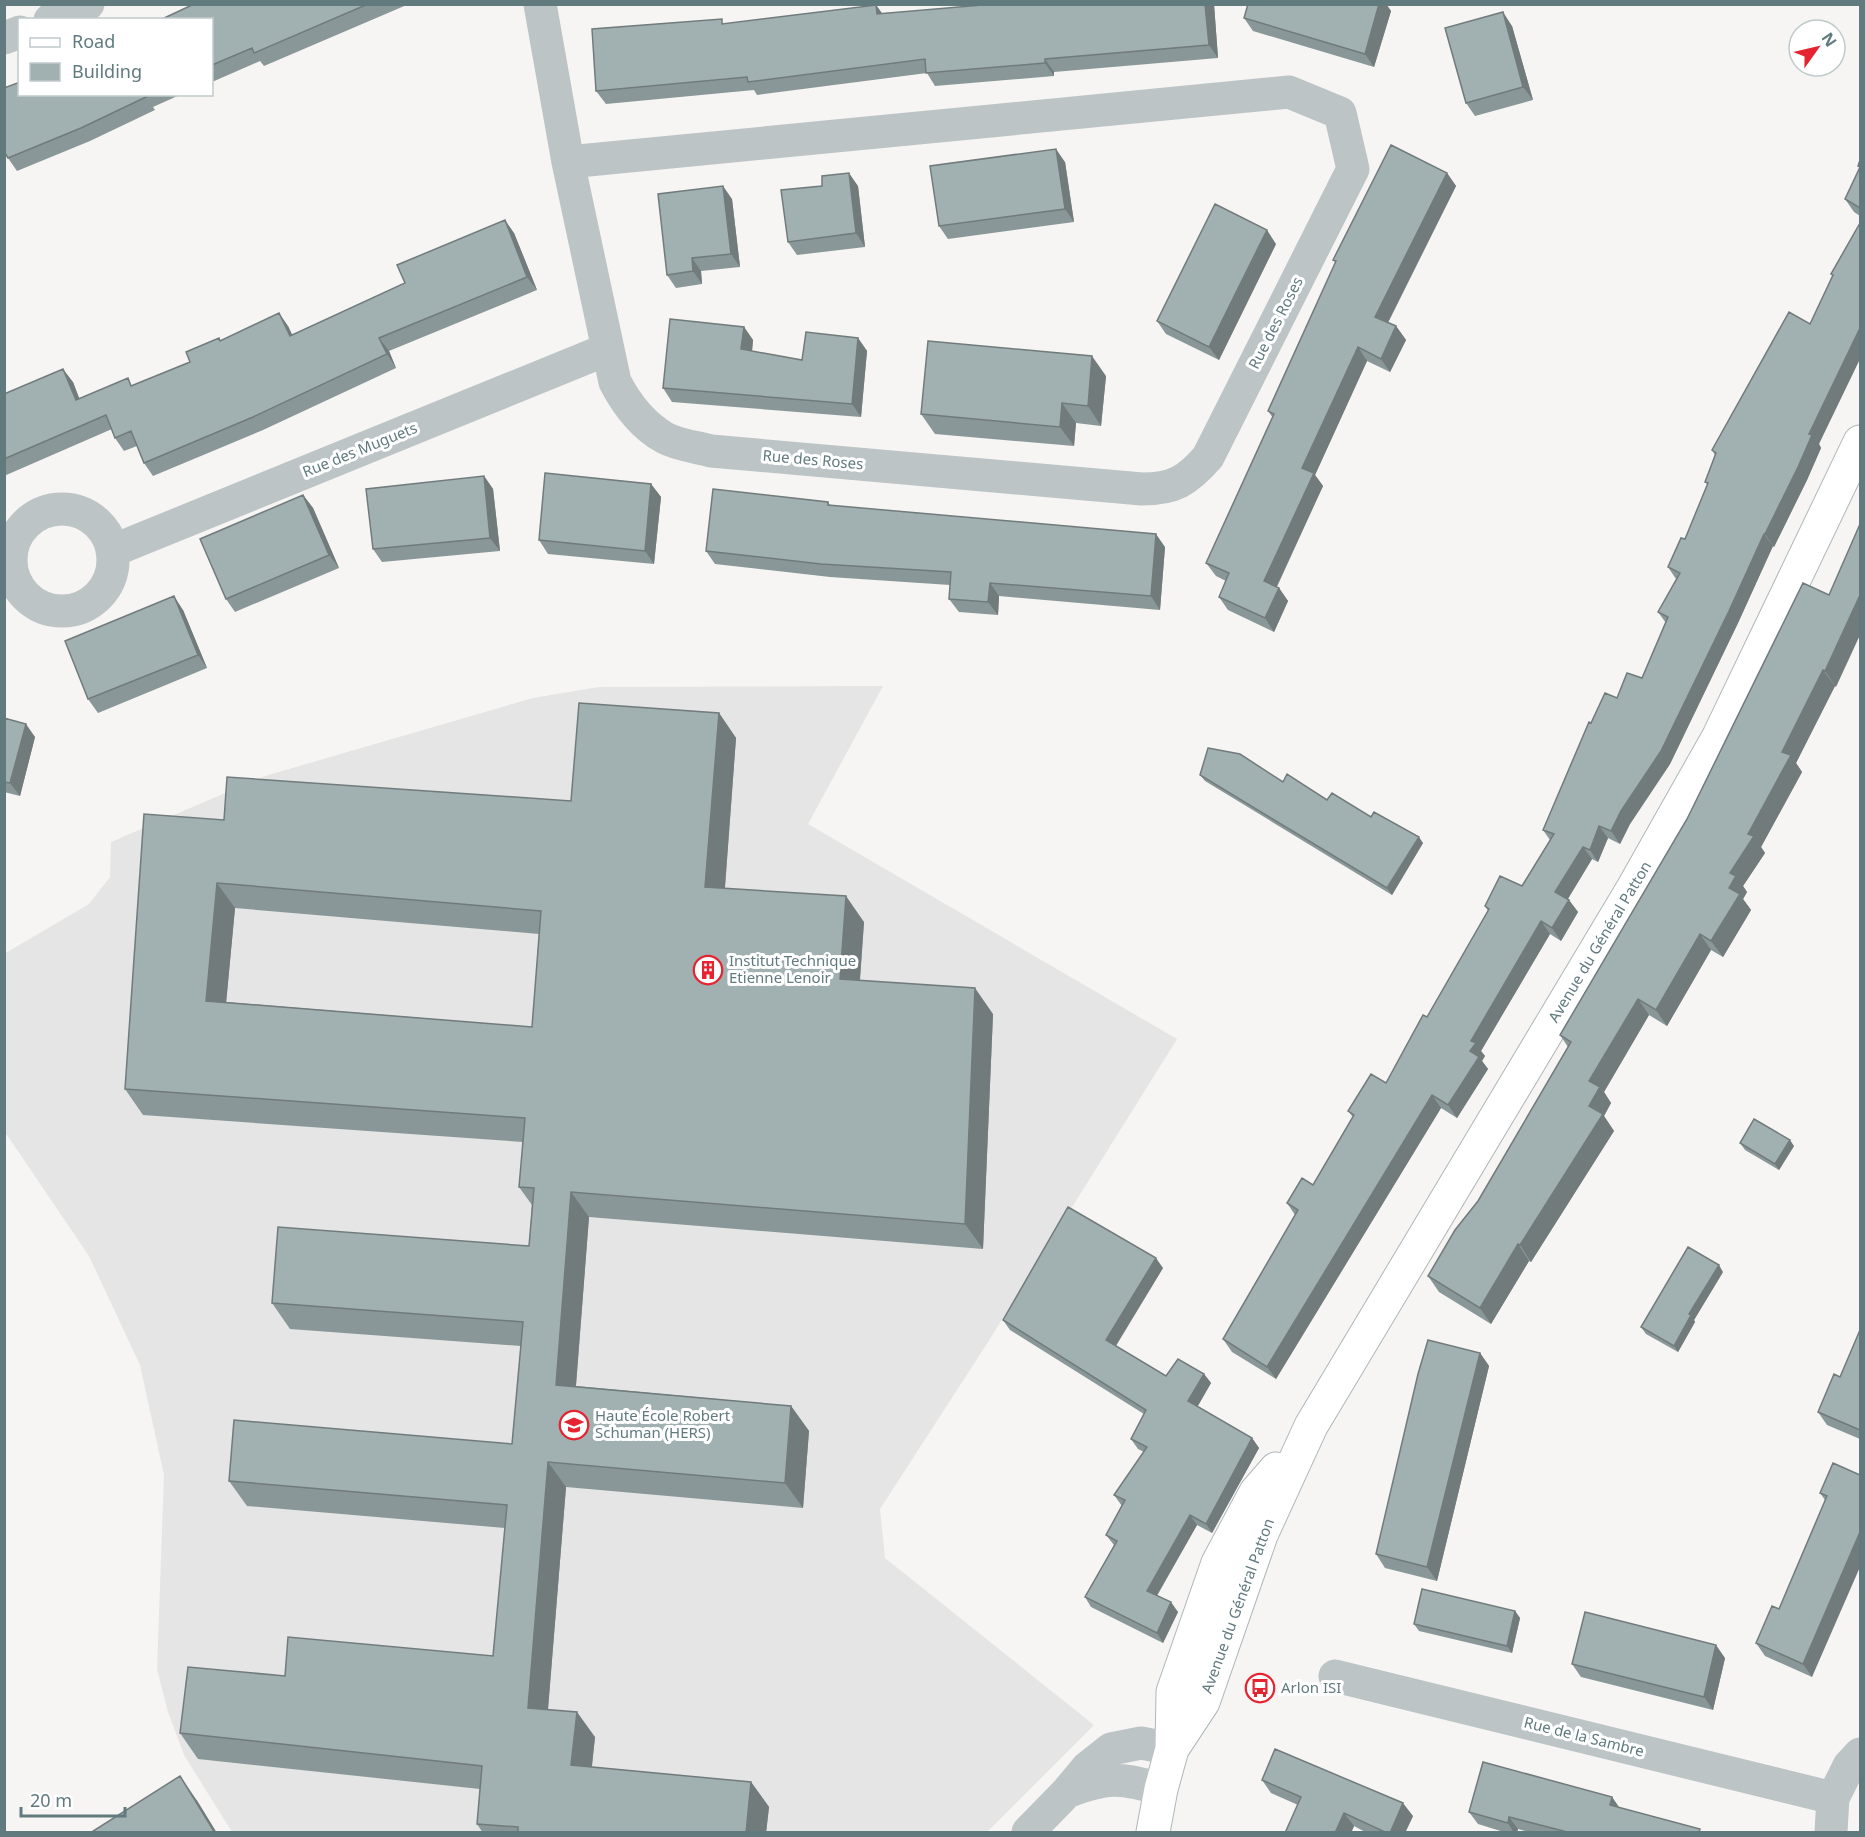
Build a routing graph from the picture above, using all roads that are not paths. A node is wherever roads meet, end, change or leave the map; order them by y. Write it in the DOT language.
graph roads {
  1 [pos="88,4"];
  2 [pos="540,4"];
  3 [pos="55,18"];
  4 [pos="568,162"];
  5 [pos="608,349"];
  6 [pos="1860,442"];
  7 [pos="112,551"];
  8 [pos="1335,1676"];
  9 [pos="1172,1749"];
  10 [pos="1860,1754"];
  11 [pos="1161,1789"];
  12 [pos="1067,1792"];
  13 [pos="1833,1798"];
  14 [pos="1028,1833"];
  15 [pos="1153,1833"];
  16 [pos="1831,1833"];
  1 -- 3 [label="street"];
  2 -- 4 [label="street, Rue des Roses"];
  4 -- 5 [label="street, Rue des Roses"];
  4 -- 5 [label="street, Rue des Roses"];
  5 -- 7 [label="street, Rue des Muguets"];
  6 -- 9 [label="main road, Avenue du Général Patton"];
  8 -- 13 [label="street, Rue de la Sambre"];
  9 -- 11 [label="main road, Avenue du Général Patton"];
  9 -- 12 [label="street"];
  10 -- 13 [label="street"];
  11 -- 12 [label="street"];
  11 -- 15 [label="main road, Avenue du Général Patton"];
  12 -- 14 [label="street"];
  13 -- 16 [label="street"];
}
